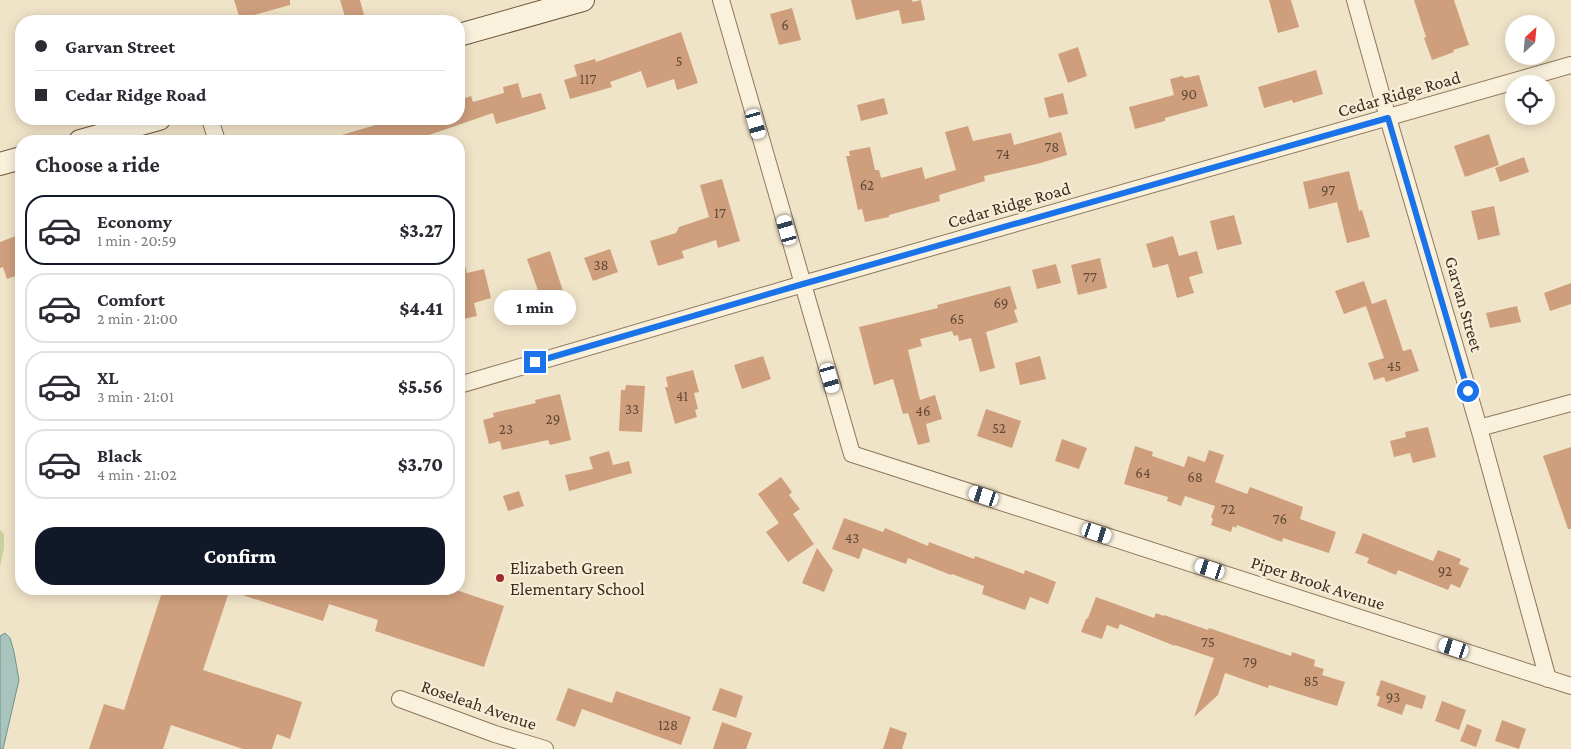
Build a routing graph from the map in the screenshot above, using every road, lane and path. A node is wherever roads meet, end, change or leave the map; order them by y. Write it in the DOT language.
graph roads {
  1 [pos="583,0"];
  2 [pos="721,0"];
  3 [pos="1355,0"];
  4 [pos="465,33"];
  5 [pos="1571,65"];
  6 [pos="1388,118"];
  7 [pos="138,125"];
  8 [pos="102,135"];
  9 [pos="15,160"];
  10 [pos="0,164"];
  11 [pos="803,284"];
  12 [pos="465,383"];
  13 [pos="1571,403"];
  14 [pos="1479,428"];
  15 [pos="1548,679"];
  16 [pos="1571,686"];
  17 [pos="400,699"];
  18 [pos="545,749"];
  1 -- 4 [label="main road"];
  2 -- 11 [label="street"];
  3 -- 6 [label="street, Garvan Street"];
  5 -- 6 [label="street, Cedar Ridge Road"];
  6 -- 11 [label="street, Cedar Ridge Road"];
  6 -- 14 [label="street, Garvan Street"];
  7 -- 8 [label="main road"];
  9 -- 10 [label="main road"];
  11 -- 12 [label="street, Cedar Ridge Road"];
  11 -- 15 [label="street, Piper Brook Avenue"];
  13 -- 14 [label="street"];
  14 -- 15 [label="street, Garvan Street"];
  15 -- 16 [label="street, Piper Brook Avenue"];
  17 -- 18 [label="street, Roseleah Avenue"];
}
